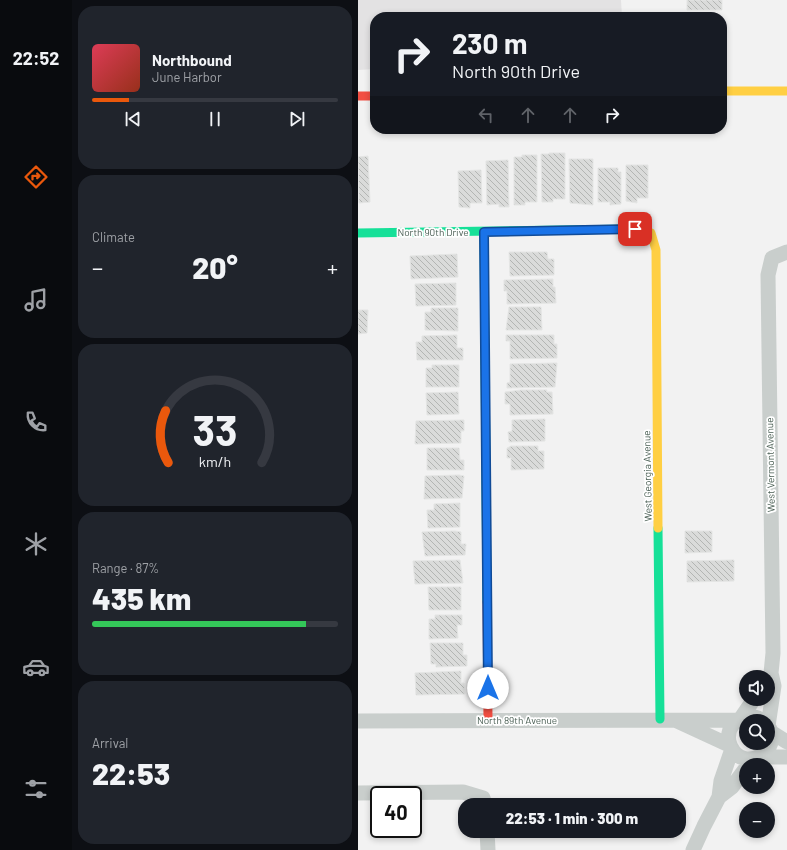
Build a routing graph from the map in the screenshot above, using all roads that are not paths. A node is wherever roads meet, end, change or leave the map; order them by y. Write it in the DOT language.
graph roads {
  1 [pos="727,91"];
  2 [pos="787,91"];
  3 [pos="358,96"];
  4 [pos="370,96"];
  5 [pos="484,232"];
  6 [pos="358,233"];
  7 [pos="651,233"];
  8 [pos="787,252"];
  9 [pos="770,670"];
  10 [pos="660,719"];
  11 [pos="739,719"];
  12 [pos="488,720"];
  13 [pos="739,720"];
  14 [pos="358,721"];
  15 [pos="676,721"];
  16 [pos="775,732"];
  17 [pos="787,742"];
  18 [pos="730,747"];
  19 [pos="768,750"];
  20 [pos="787,757"];
  21 [pos="742,758"];
  22 [pos="757,758"];
  23 [pos="775,759"];
  24 [pos="739,778"];
  25 [pos="358,793"];
  26 [pos="719,797"];
  27 [pos="476,798"];
  28 [pos="488,838"];
  29 [pos="488,850"];
  30 [pos="693,850"];
  1 -- 2 [label="street"];
  3 -- 4 [label="street"];
  5 -- 6 [label="street, North 90th Drive"];
  5 -- 7 [label="street, North 90th Drive"];
  5 -- 12 [label="street"];
  7 -- 10 [label="street, West Georgia Avenue"];
  8 -- 9 [label="street, West Vermont Avenue"];
  10 -- 12 [label="street, North 89th Avenue"];
  10 -- 15 [label="street, North 89th Avenue"];
  11 -- 15 [label="street, North 89th Avenue"];
  12 -- 14 [label="street, North 89th Avenue"];
  13 -- 18 [label="street"];
  15 -- 18 [label="street, North 89th Avenue"];
  16 -- 17 [label="street"];
  18 -- 21 [label="street"];
  18 -- 26 [label="street"];
  19 -- 22 [label="street"];
  20 -- 23 [label="street"];
  24 -- 26 [label="street"];
  25 -- 27 [label="street"];
  26 -- 30 [label="street"];
  28 -- 29 [label="street"];
}
